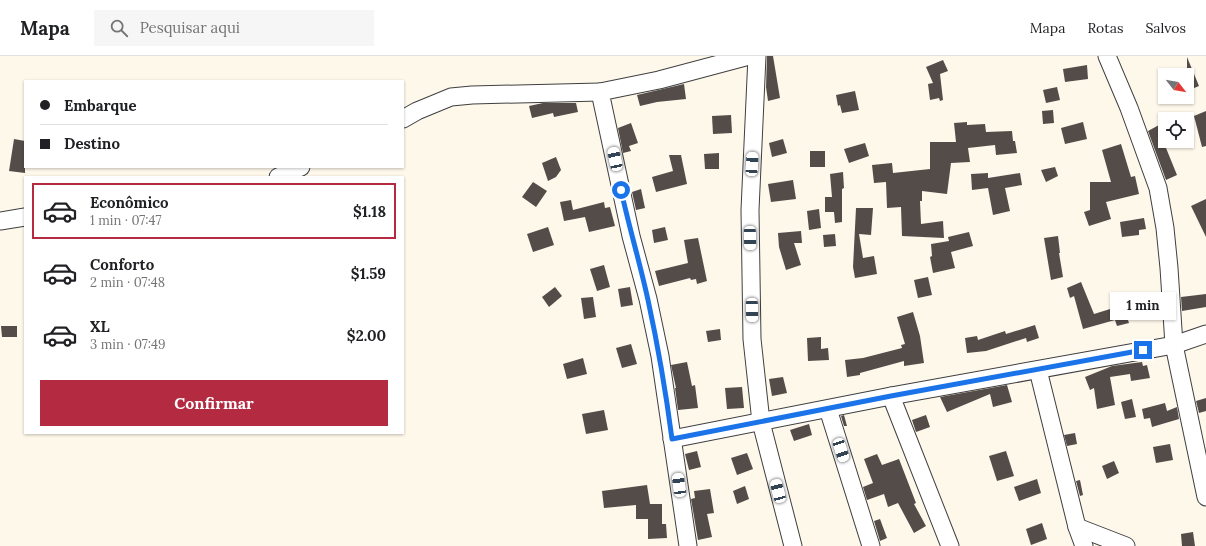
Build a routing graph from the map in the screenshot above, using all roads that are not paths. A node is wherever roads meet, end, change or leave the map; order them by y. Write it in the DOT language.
graph roads {
  1 [pos="749,56"];
  2 [pos="757,56"];
  3 [pos="1107,56"];
  4 [pos="600,92"];
  5 [pos="404,118"];
  6 [pos="299,168"];
  7 [pos="280,176"];
  8 [pos="24,217"];
  9 [pos="0,221"];
  10 [pos="1206,334"];
  11 [pos="1174,345"];
  12 [pos="1038,370"];
  13 [pos="891,396"];
  14 [pos="828,409"];
  15 [pos="761,422"];
  16 [pos="672,439"];
  17 [pos="1205,488"];
  18 [pos="1077,527"];
  19 [pos="688,546"];
  20 [pos="793,546"];
  21 [pos="871,546"];
  22 [pos="950,546"];
  23 [pos="1084,546"];
  24 [pos="1126,546"];
  1 -- 4 [label="street"];
  2 -- 15 [label="street"];
  3 -- 11 [label="street"];
  4 -- 5 [label="street"];
  4 -- 16 [label="street"];
  6 -- 7 [label="street"];
  8 -- 9 [label="street"];
  10 -- 11 [label="street"];
  11 -- 12 [label="street"];
  11 -- 17 [label="street"];
  12 -- 13 [label="street"];
  12 -- 18 [label="street"];
  13 -- 14 [label="street"];
  13 -- 22 [label="street"];
  14 -- 15 [label="street"];
  14 -- 21 [label="street"];
  15 -- 16 [label="street"];
  15 -- 20 [label="street"];
  16 -- 19 [label="street"];
  18 -- 23 [label="street"];
  18 -- 24 [label="street"];
}
